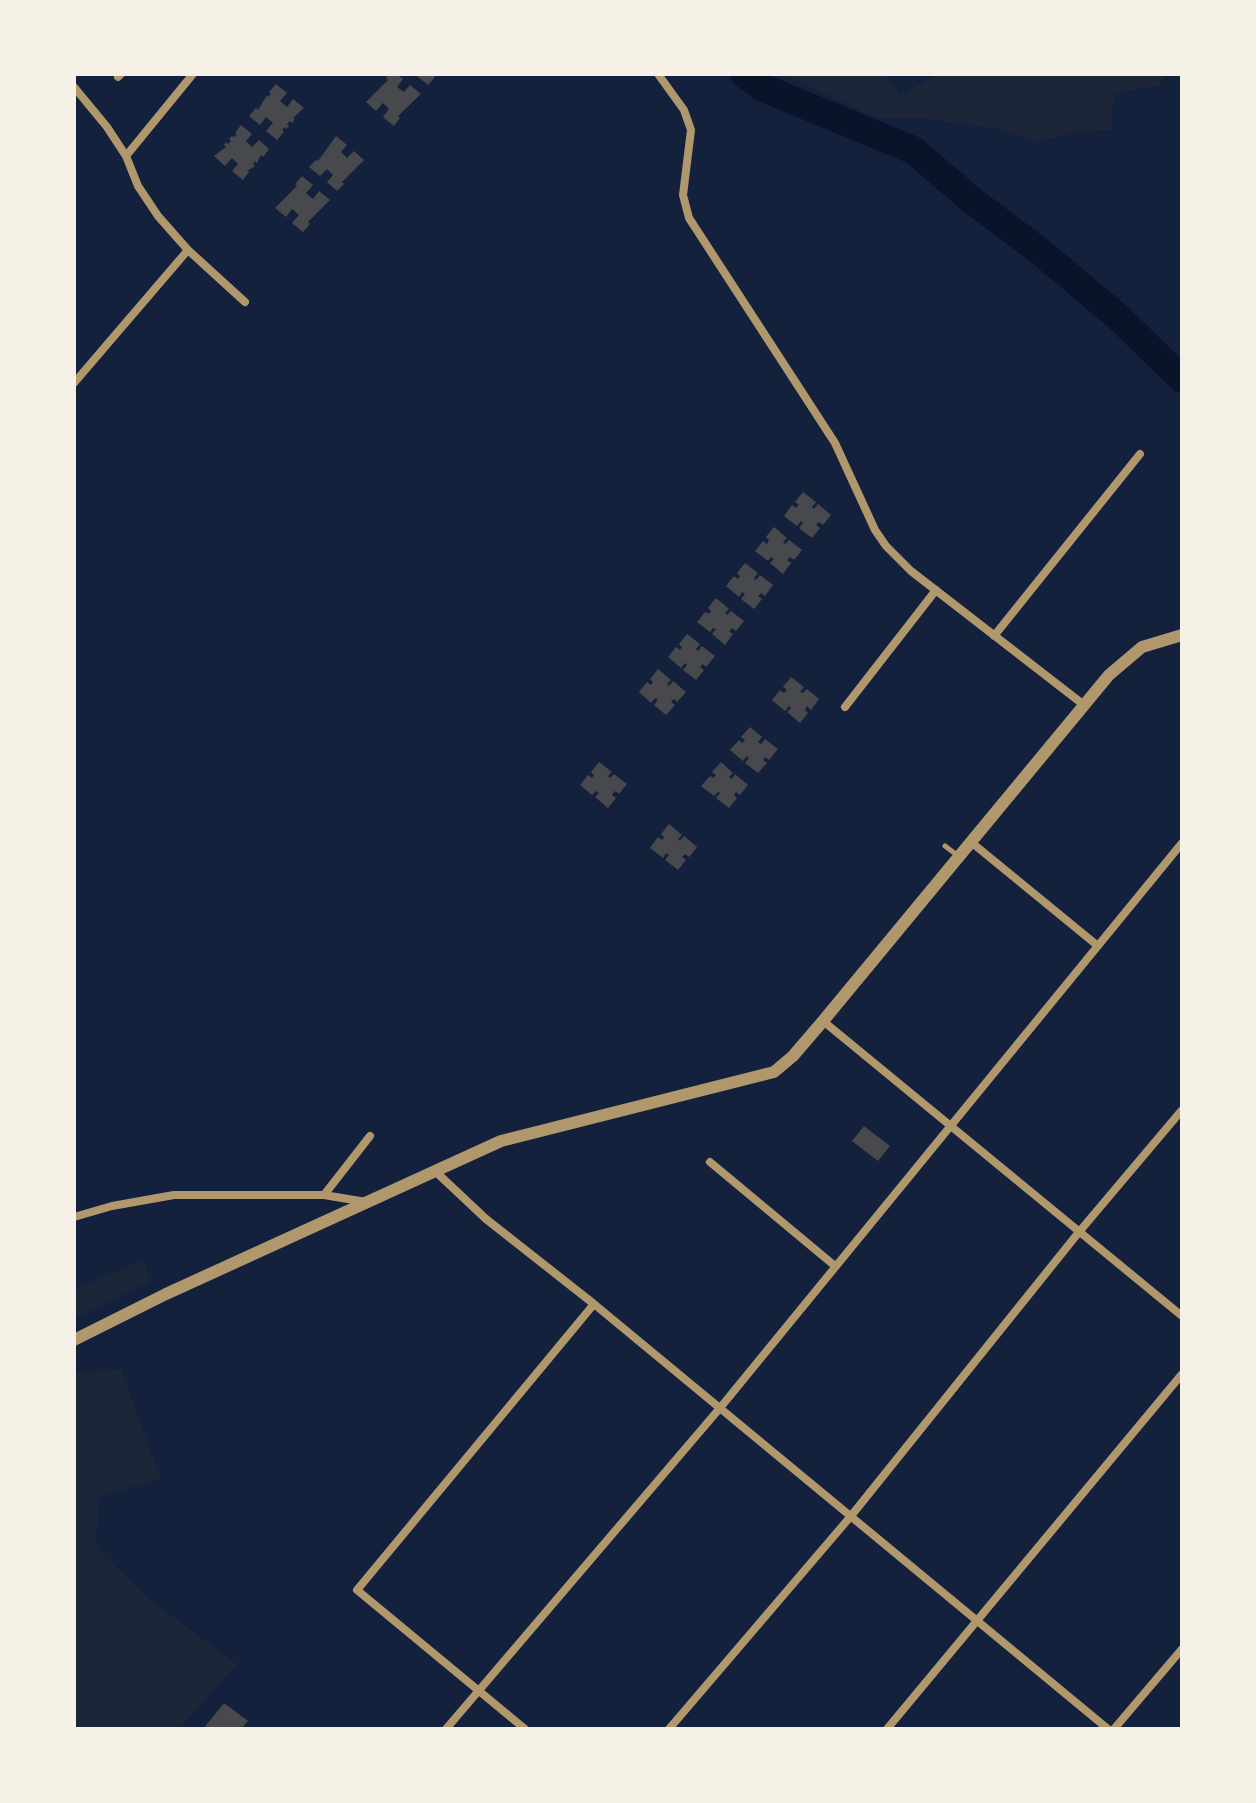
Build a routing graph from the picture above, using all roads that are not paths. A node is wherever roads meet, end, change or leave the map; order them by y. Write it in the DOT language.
graph roads {
  1 [pos="193,74"];
  2 [pos="658,74"];
  3 [pos="76,94"];
  4 [pos="126,156"];
  5 [pos="188,250"];
  6 [pos="245,302"];
  7 [pos="74,383"];
  8 [pos="1140,454"];
  9 [pos="936,590"];
  10 [pos="1182,635"];
  11 [pos="994,636"];
  12 [pos="1084,705"];
  13 [pos="845,707"];
  14 [pos="971,842"];
  15 [pos="1182,843"];
  16 [pos="945,846"];
  17 [pos="959,857"];
  18 [pos="1098,946"];
  19 [pos="823,1021"];
  20 [pos="1182,1110"];
  21 [pos="951,1126"];
  22 [pos="370,1136"];
  23 [pos="710,1162"];
  24 [pos="436,1172"];
  25 [pos="324,1195"];
  26 [pos="369,1203"];
  27 [pos="74,1217"];
  28 [pos="1079,1232"];
  29 [pos="835,1266"];
  30 [pos="594,1304"];
  31 [pos="1182,1316"];
  32 [pos="74,1340"];
  33 [pos="1182,1374"];
  34 [pos="720,1408"];
  35 [pos="851,1516"];
  36 [pos="977,1621"];
  37 [pos="1182,1649"];
  38 [pos="479,1691"];
  39 [pos="446,1729"];
  40 [pos="525,1729"];
  41 [pos="669,1729"];
  42 [pos="887,1729"];
  43 [pos="1108,1729"];
  44 [pos="1114,1729"];
  1 -- 4 [label="street"];
  2 -- 9 [label="street"];
  3 -- 4 [label="street"];
  4 -- 5 [label="street"];
  5 -- 6 [label="street"];
  5 -- 7 [label="street"];
  8 -- 11 [label="street"];
  9 -- 11 [label="street"];
  9 -- 13 [label="street"];
  10 -- 12 [label="street"];
  11 -- 12 [label="street"];
  12 -- 14 [label="street"];
  14 -- 17 [label="street"];
  14 -- 18 [label="street"];
  15 -- 18 [label="street"];
  16 -- 17 [label="lane"];
  17 -- 19 [label="street"];
  18 -- 21 [label="street"];
  19 -- 21 [label="street"];
  19 -- 24 [label="street"];
  20 -- 28 [label="street"];
  21 -- 28 [label="street"];
  21 -- 29 [label="street"];
  22 -- 25 [label="street"];
  23 -- 29 [label="street"];
  24 -- 26 [label="street"];
  24 -- 30 [label="street"];
  25 -- 26 [label="street"];
  25 -- 27 [label="street"];
  26 -- 32 [label="street"];
  28 -- 31 [label="street"];
  28 -- 35 [label="street"];
  29 -- 34 [label="street"];
  30 -- 34 [label="street"];
  30 -- 38 [label="street"];
  33 -- 36 [label="street"];
  34 -- 35 [label="street"];
  34 -- 38 [label="street"];
  35 -- 36 [label="street"];
  35 -- 41 [label="street"];
  36 -- 42 [label="street"];
  36 -- 43 [label="street"];
  37 -- 44 [label="street"];
  38 -- 39 [label="street"];
  38 -- 40 [label="street"];
}
